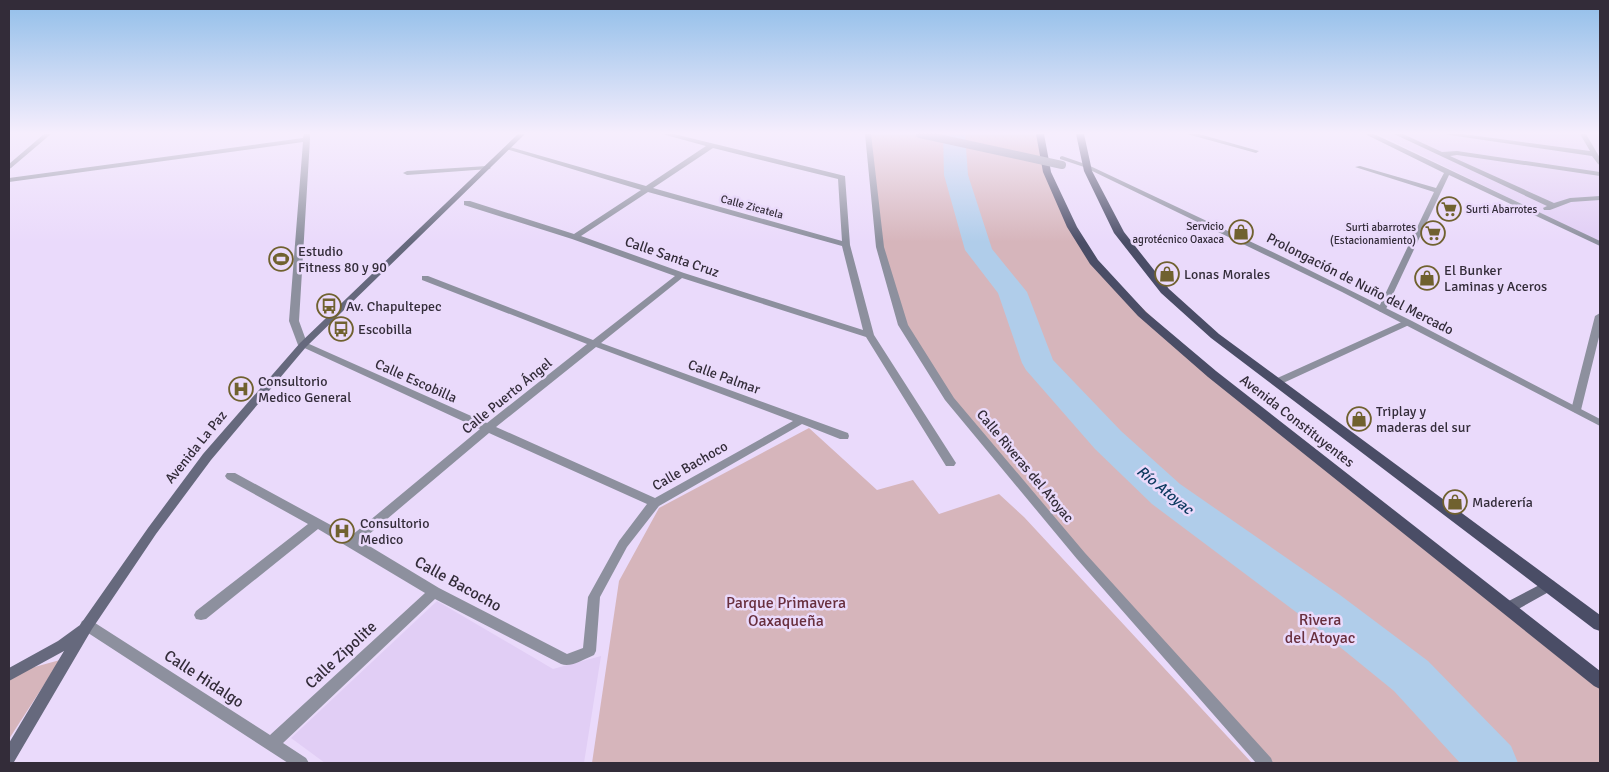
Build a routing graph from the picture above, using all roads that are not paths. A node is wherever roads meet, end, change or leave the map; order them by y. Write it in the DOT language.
graph roads {
  1 [pos="78,170"];
  2 [pos="305,170"];
  3 [pos="455,170"];
  4 [pos="485,170"];
  5 [pos="581,170"];
  6 [pos="676,170"];
  7 [pos="809,170"];
  8 [pos="872,170"];
  9 [pos="1047,170"];
  10 [pos="1088,170"];
  11 [pos="1092,170"];
  12 [pos="1368,170"];
  13 [pos="1475,170"];
  14 [pos="1573,170"];
  15 [pos="1448,171"];
  16 [pos="407,173"];
  17 [pos="1600,174"];
  18 [pos="9,180"];
  19 [pos="647,190"];
  20 [pos="1439,191"];
  21 [pos="1600,198"];
  22 [pos="467,203"];
  23 [pos="1554,206"];
  24 [pos="1534,212"];
  25 [pos="575,237"];
  26 [pos="846,244"];
  27 [pos="1600,244"];
  28 [pos="681,275"];
  29 [pos="425,278"];
  30 [pos="1382,309"];
  31 [pos="1600,316"];
  32 [pos="1406,323"];
  33 [pos="869,335"];
  34 [pos="595,344"];
  35 [pos="303,345"];
  36 [pos="1277,382"];
  37 [pos="1576,410"];
  38 [pos="802,420"];
  39 [pos="1600,423"];
  40 [pos="488,428"];
  41 [pos="844,436"];
  42 [pos="950,462"];
  43 [pos="231,476"];
  44 [pos="655,503"];
  45 [pos="316,524"];
  46 [pos="352,542"];
  47 [pos="1548,585"];
  48 [pos="434,592"];
  49 [pos="1508,608"];
  50 [pos="202,614"];
  51 [pos="1600,624"];
  52 [pos="87,625"];
  53 [pos="566,660"];
  54 [pos="9,675"];
  55 [pos="1600,681"];
  56 [pos="271,744"];
  57 [pos="9,758"];
  58 [pos="294,761"];
  59 [pos="1266,763"];
  1 -- 18 [label="street"];
  2 -- 35 [label="street"];
  3 -- 16 [label="street"];
  4 -- 35 [label="main road, Avenida La Paz"];
  5 -- 19 [label="street, Calle Zicatela"];
  6 -- 19 [label="street"];
  7 -- 26 [label="street"];
  8 -- 59 [label="street, Calle Riveras del Atoyac"];
  9 -- 49 [label="main road, Avenida Constituyentes"];
  10 -- 36 [label="main road, Avenida Constituyentes"];
  11 -- 30 [label="street, Prolongación de Nuño del Mercado"];
  12 -- 20 [label="street"];
  13 -- 23 [label="street"];
  14 -- 17 [label="street"];
  15 -- 20 [label="street"];
  15 -- 24 [label="street"];
  19 -- 25 [label="street"];
  19 -- 26 [label="street, Calle Zicatela"];
  20 -- 30 [label="street"];
  21 -- 23 [label="street"];
  22 -- 25 [label="street, Calle Santa Cruz"];
  23 -- 24 [label="street"];
  24 -- 27 [label="street"];
  25 -- 28 [label="street, Calle Santa Cruz"];
  26 -- 33 [label="street"];
  28 -- 33 [label="street, Calle Santa Cruz"];
  28 -- 34 [label="street, Calle Puerto Ángel"];
  29 -- 34 [label="street, Calle Palmar"];
  30 -- 32 [label="street, Prolongación de Nuño del Mercado"];
  31 -- 37 [label="street"];
  32 -- 36 [label="street"];
  32 -- 37 [label="street, Prolongación de Nuño del Mercado"];
  33 -- 42 [label="street"];
  34 -- 38 [label="street, Calle Palmar"];
  34 -- 40 [label="street, Calle Puerto Ángel"];
  35 -- 40 [label="street, Calle Escobilla"];
  35 -- 52 [label="main road, Avenida La Paz"];
  36 -- 47 [label="main road, Avenida Constituyentes"];
  37 -- 39 [label="street, Prolongación de Nuño del Mercado"];
  38 -- 41 [label="street, Calle Palmar"];
  38 -- 44 [label="street, Calle Bachoco"];
  40 -- 44 [label="street, Calle Escobilla"];
  40 -- 46 [label="street, Calle Puerto Ángel"];
  43 -- 45 [label="street, Calle Bacocho"];
  44 -- 53 [label="street, Calle Bachoco"];
  45 -- 46 [label="street, Calle Bacocho"];
  45 -- 50 [label="street"];
  46 -- 48 [label="street, Calle Bacocho"];
  47 -- 49 [label="main road"];
  47 -- 51 [label="main road, Avenida Constituyentes"];
  48 -- 53 [label="street, Calle Bacocho"];
  48 -- 56 [label="street, Calle Zipolite"];
  49 -- 55 [label="main road, Avenida Constituyentes"];
  52 -- 54 [label="main road"];
  52 -- 56 [label="street, Calle Hidalgo"];
  52 -- 57 [label="main road, Avenida La Paz"];
  56 -- 58 [label="street, Calle Hidalgo"];
}
